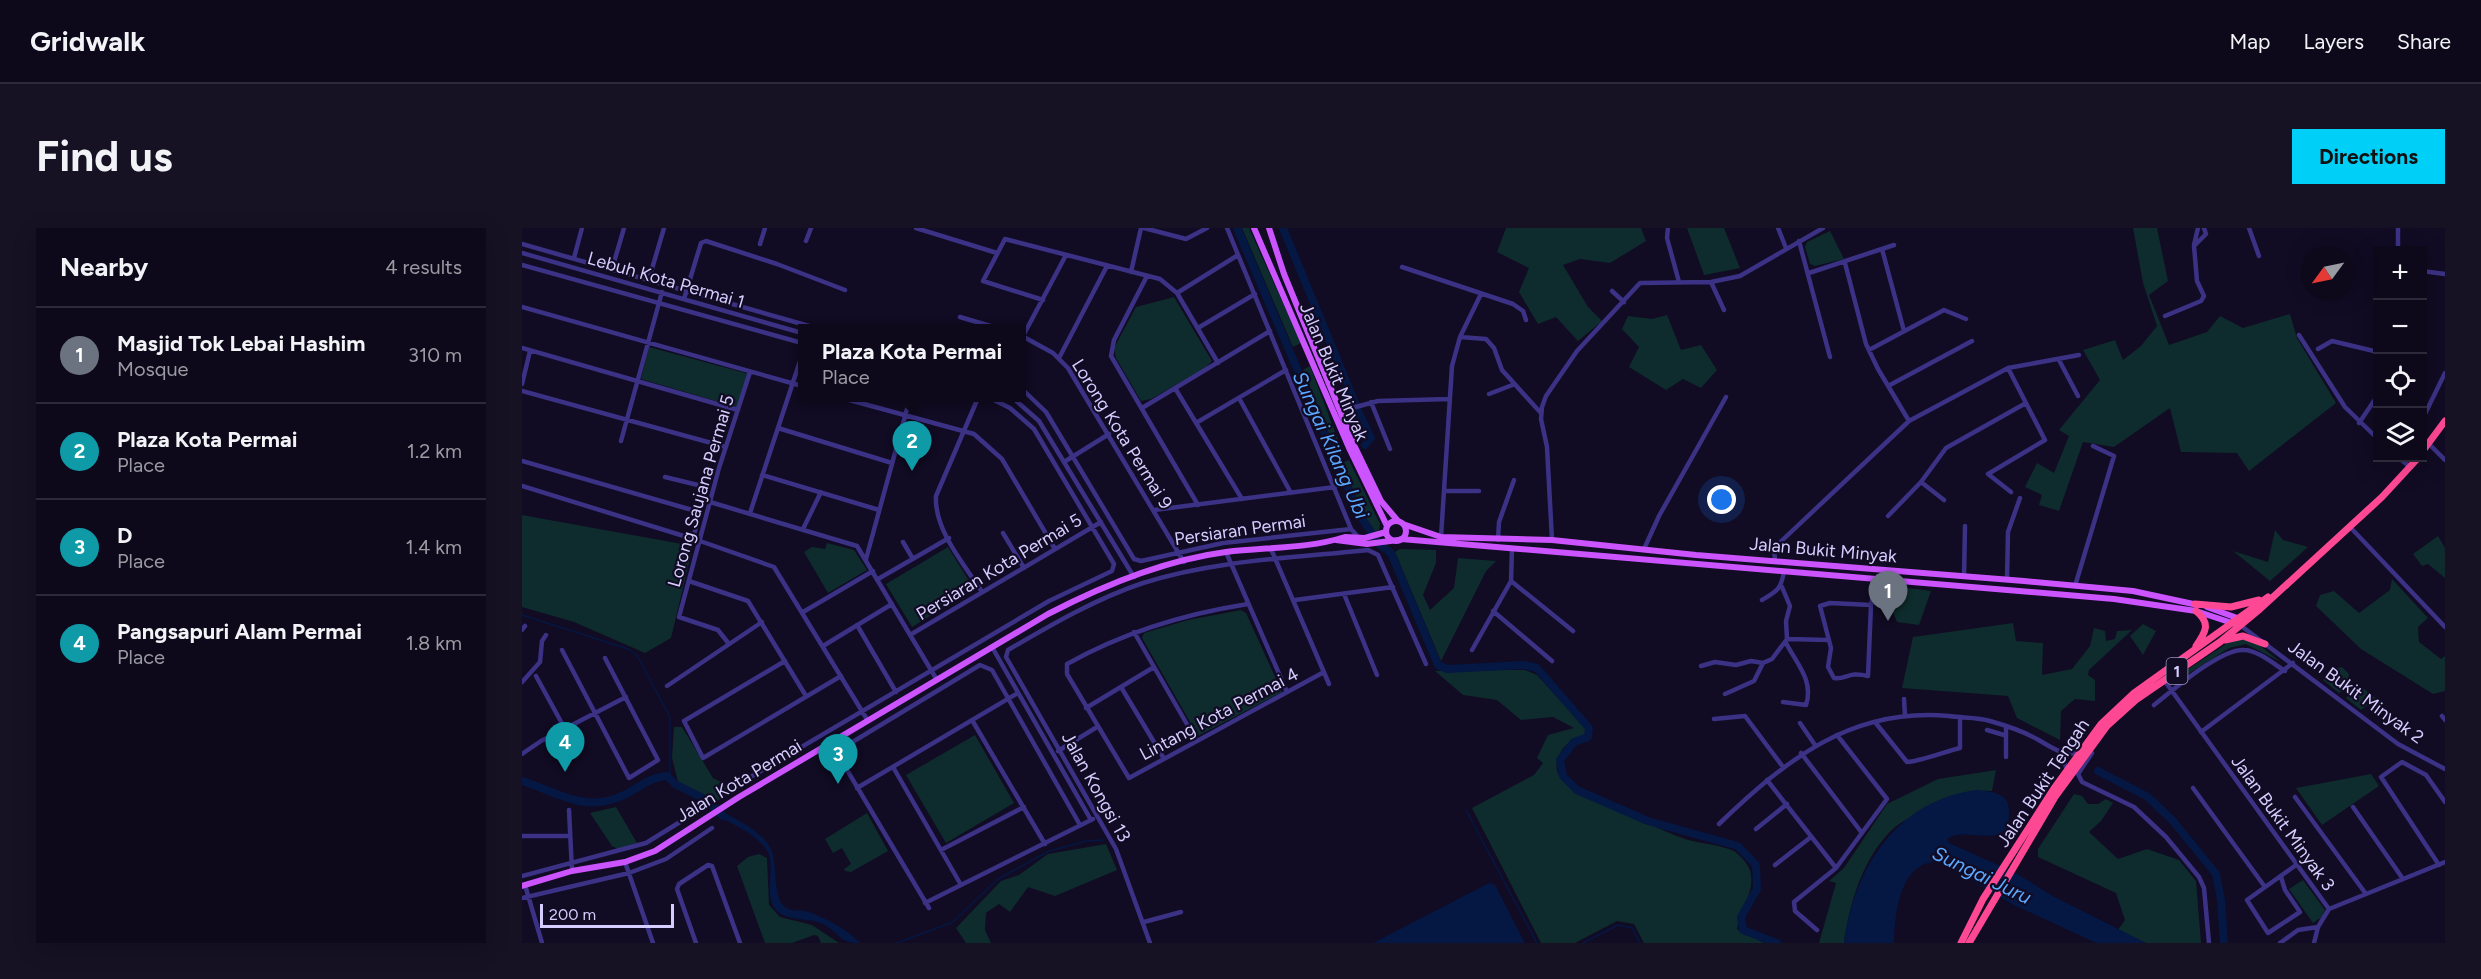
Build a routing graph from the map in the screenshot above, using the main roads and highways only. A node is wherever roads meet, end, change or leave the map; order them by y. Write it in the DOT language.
graph roads {
  1 [pos="1255,228"];
  2 [pos="1266,228"];
  3 [pos="2445,421"];
  4 [pos="2427,445"];
  5 [pos="2414,462"];
  6 [pos="1401,523"];
  7 [pos="1384,531"];
  8 [pos="1400,539"];
  9 [pos="1364,540"];
  10 [pos="1964,577"];
  11 [pos="1976,578"];
  12 [pos="1963,587"];
  13 [pos="1976,588"];
  14 [pos="2283,588"];
  15 [pos="2195,607"];
  16 [pos="2240,622"];
  17 [pos="2231,623"];
  18 [pos="2220,642"];
  19 [pos="2265,644"];
  20 [pos="2191,653"];
  21 [pos="2011,864"];
  22 [pos="523,885"];
  23 [pos="1961,943"];
  24 [pos="1969,943"];
  1 -- 7 [label="main road, Jalan Bukit Minyak"];
  2 -- 6 [label="main road, Jalan Bukit Minyak"];
  3 -- 4 [label="highway"];
  5 -- 14 [label="highway, 1"];
  6 -- 7 [label="main road"];
  6 -- 8 [label="main road"];
  6 -- 10 [label="main road, Jalan Bukit Minyak"];
  7 -- 8 [label="main road"];
  7 -- 9 [label="main road, Jalan Kota Permai"];
  8 -- 9 [label="main road, Jalan Kota Permai"];
  8 -- 12 [label="main road, Jalan Bukit Minyak"];
  9 -- 22 [label="main road, Jalan Kota Permai"];
  10 -- 11 [label="main road, Jalan Bukit Minyak"];
  10 -- 12 [label="main road"];
  11 -- 13 [label="main road"];
  11 -- 15 [label="main road, Jalan Bukit Minyak"];
  12 -- 13 [label="main road, Jalan Bukit Minyak"];
  13 -- 15 [label="main road, Jalan Bukit Minyak"];
  14 -- 15 [label="highway"];
  14 -- 16 [label="highway, Jalan Bukit Tengah / 1"];
  15 -- 16 [label="main road, Jalan Bukit Minyak"];
  15 -- 17 [label="main road, Jalan Bukit Minyak"];
  15 -- 20 [label="highway"];
  16 -- 17 [label="highway, Jalan Bukit Tengah / 1"];
  16 -- 18 [label="highway, Jalan Bukit Tengah / 1"];
  17 -- 20 [label="highway, Jalan Bukit Tengah / 1"];
  18 -- 19 [label="highway"];
  18 -- 21 [label="highway, Jalan Bukit Tengah / 1"];
  20 -- 21 [label="highway, Jalan Bukit Tengah / 1"];
  21 -- 23 [label="highway, Jalan Bukit Tengah / 1"];
  21 -- 24 [label="highway, Jalan Bukit Tengah / 1"];
}
